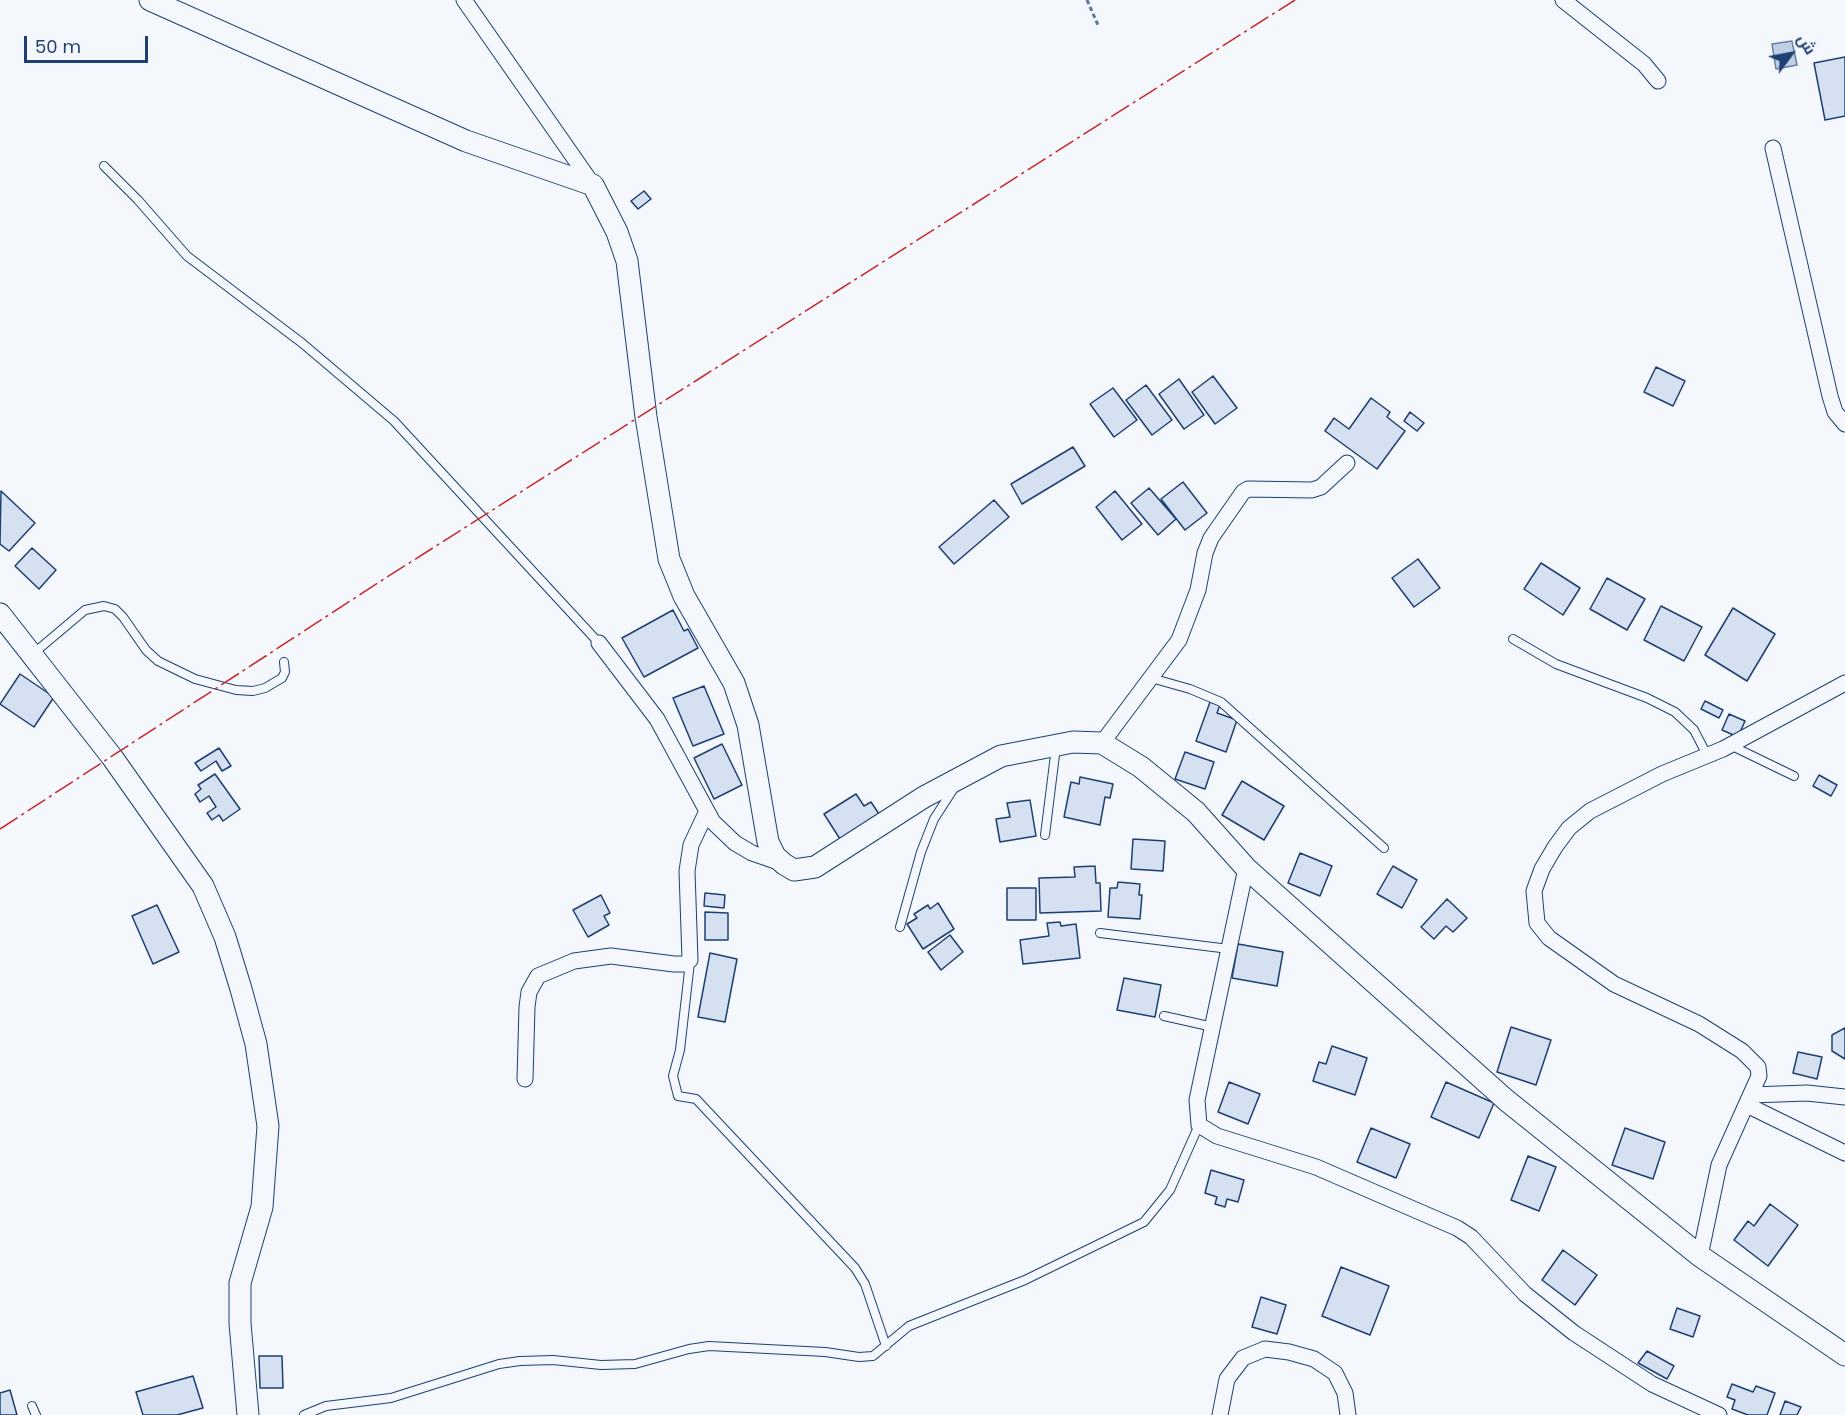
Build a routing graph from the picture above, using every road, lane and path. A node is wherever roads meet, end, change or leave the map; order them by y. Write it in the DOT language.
graph roads {
  1 [pos="150,0"];
  2 [pos="464,0"];
  3 [pos="1087,0"];
  4 [pos="1563,0"];
  5 [pos="1098,25"];
  6 [pos="1658,81"];
  7 [pos="1773,147"];
  8 [pos="104,166"];
  9 [pos="593,185"];
  10 [pos="1845,424"];
  11 [pos="1347,463"];
  12 [pos="0,614"];
  13 [pos="1513,639"];
  14 [pos="599,643"];
  15 [pos="33,654"];
  16 [pos="284,662"];
  17 [pos="1151,678"];
  18 [pos="1845,683"];
  19 [pos="1102,743"];
  20 [pos="1056,745"];
  21 [pos="1730,745"];
  22 [pos="1707,756"];
  23 [pos="961,776"];
  24 [pos="1794,776"];
  25 [pos="706,813"];
  26 [pos="1045,835"];
  27 [pos="1384,848"];
  28 [pos="784,864"];
  29 [pos="1246,868"];
  30 [pos="900,927"];
  31 [pos="1100,933"];
  32 [pos="1229,949"];
  33 [pos="690,960"];
  34 [pos="1164,1016"];
  35 [pos="1213,1027"];
  36 [pos="525,1079"];
  37 [pos="1845,1097"];
  38 [pos="1749,1100"];
  39 [pos="1199,1125"];
  40 [pos="1845,1153"];
  41 [pos="1700,1256"];
  42 [pos="886,1346"];
  43 [pos="1845,1355"];
  44 [pos="32,1406"];
  45 [pos="1349,1414"];
  46 [pos="36,1415"];
  47 [pos="247,1415"];
  48 [pos="304,1415"];
  49 [pos="1220,1415"];
  50 [pos="1719,1415"];
  1 -- 9 [label="street"];
  2 -- 9 [label="street"];
  3 -- 5 [label="path"];
  4 -- 6 [label="street"];
  7 -- 10 [label="street"];
  8 -- 14 [label="lane"];
  9 -- 28 [label="street"];
  11 -- 17 [label="street"];
  12 -- 15 [label="street"];
  13 -- 22 [label="lane"];
  14 -- 25 [label="street"];
  15 -- 16 [label="lane"];
  15 -- 47 [label="street"];
  17 -- 19 [label="street"];
  17 -- 27 [label="lane"];
  18 -- 21 [label="street"];
  19 -- 20 [label="street"];
  19 -- 29 [label="street"];
  20 -- 23 [label="street"];
  20 -- 26 [label="lane"];
  21 -- 22 [label="street"];
  21 -- 24 [label="lane"];
  22 -- 38 [label="street"];
  23 -- 28 [label="street"];
  23 -- 30 [label="lane"];
  25 -- 28 [label="street"];
  25 -- 33 [label="street"];
  29 -- 32 [label="street"];
  29 -- 41 [label="street"];
  31 -- 32 [label="lane"];
  32 -- 35 [label="street"];
  33 -- 36 [label="street"];
  33 -- 42 [label="lane"];
  34 -- 35 [label="lane"];
  35 -- 39 [label="street"];
  37 -- 38 [label="street"];
  38 -- 40 [label="street"];
  38 -- 41 [label="street"];
  39 -- 42 [label="lane"];
  39 -- 50 [label="street"];
  41 -- 43 [label="street"];
  42 -- 48 [label="lane"];
  44 -- 46 [label="lane"];
  45 -- 49 [label="street"];
}
